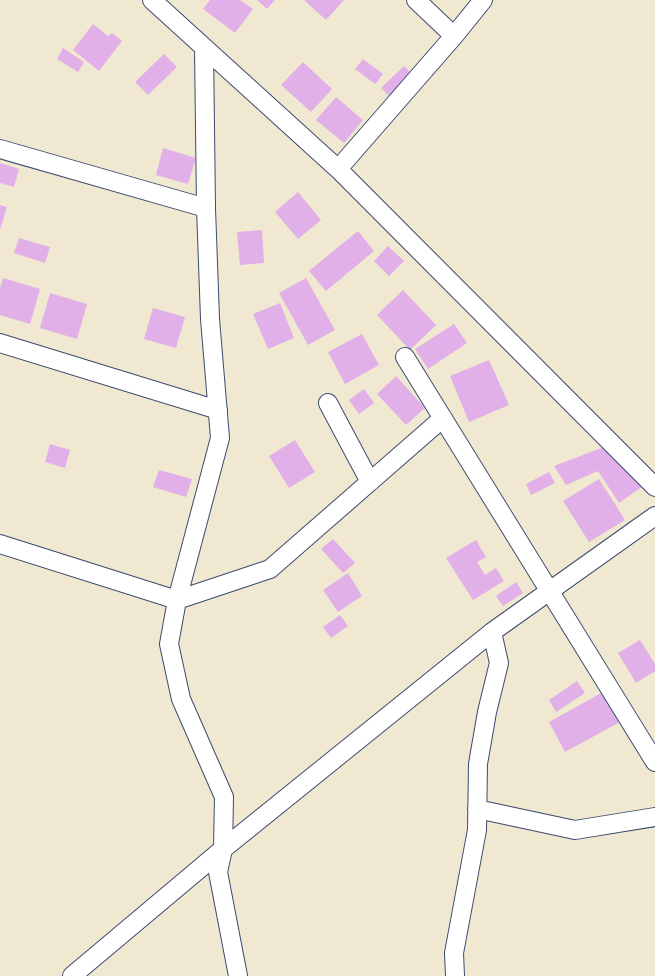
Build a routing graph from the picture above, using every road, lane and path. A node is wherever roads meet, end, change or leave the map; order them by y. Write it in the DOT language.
graph roads {
  1 [pos="152,0"];
  2 [pos="416,0"];
  3 [pos="483,0"];
  4 [pos="454,36"];
  5 [pos="204,48"];
  6 [pos="0,149"];
  7 [pos="338,169"];
  8 [pos="206,208"];
  9 [pos="0,343"];
  10 [pos="405,357"];
  11 [pos="328,403"];
  12 [pos="218,410"];
  13 [pos="443,418"];
  14 [pos="370,482"];
  15 [pos="655,487"];
  16 [pos="655,516"];
  17 [pos="0,544"];
  18 [pos="550,591"];
  19 [pos="177,600"];
  20 [pos="492,632"];
  21 [pos="655,762"];
  22 [pos="477,809"];
  23 [pos="655,817"];
  24 [pos="224,849"];
  25 [pos="72,976"];
  26 [pos="238,976"];
  27 [pos="455,976"];
  1 -- 5 [label="street"];
  2 -- 4 [label="street"];
  3 -- 4 [label="street"];
  4 -- 7 [label="street"];
  5 -- 7 [label="street"];
  5 -- 8 [label="street"];
  6 -- 8 [label="street"];
  7 -- 15 [label="street"];
  8 -- 12 [label="street"];
  9 -- 12 [label="street"];
  10 -- 13 [label="street"];
  11 -- 14 [label="street"];
  12 -- 19 [label="street"];
  13 -- 14 [label="street"];
  13 -- 18 [label="street"];
  14 -- 19 [label="street"];
  16 -- 18 [label="street"];
  17 -- 19 [label="street"];
  18 -- 20 [label="street"];
  18 -- 21 [label="street"];
  19 -- 24 [label="street"];
  20 -- 22 [label="street"];
  20 -- 24 [label="street"];
  22 -- 23 [label="street"];
  22 -- 27 [label="street"];
  24 -- 25 [label="street"];
  24 -- 26 [label="street"];
}
